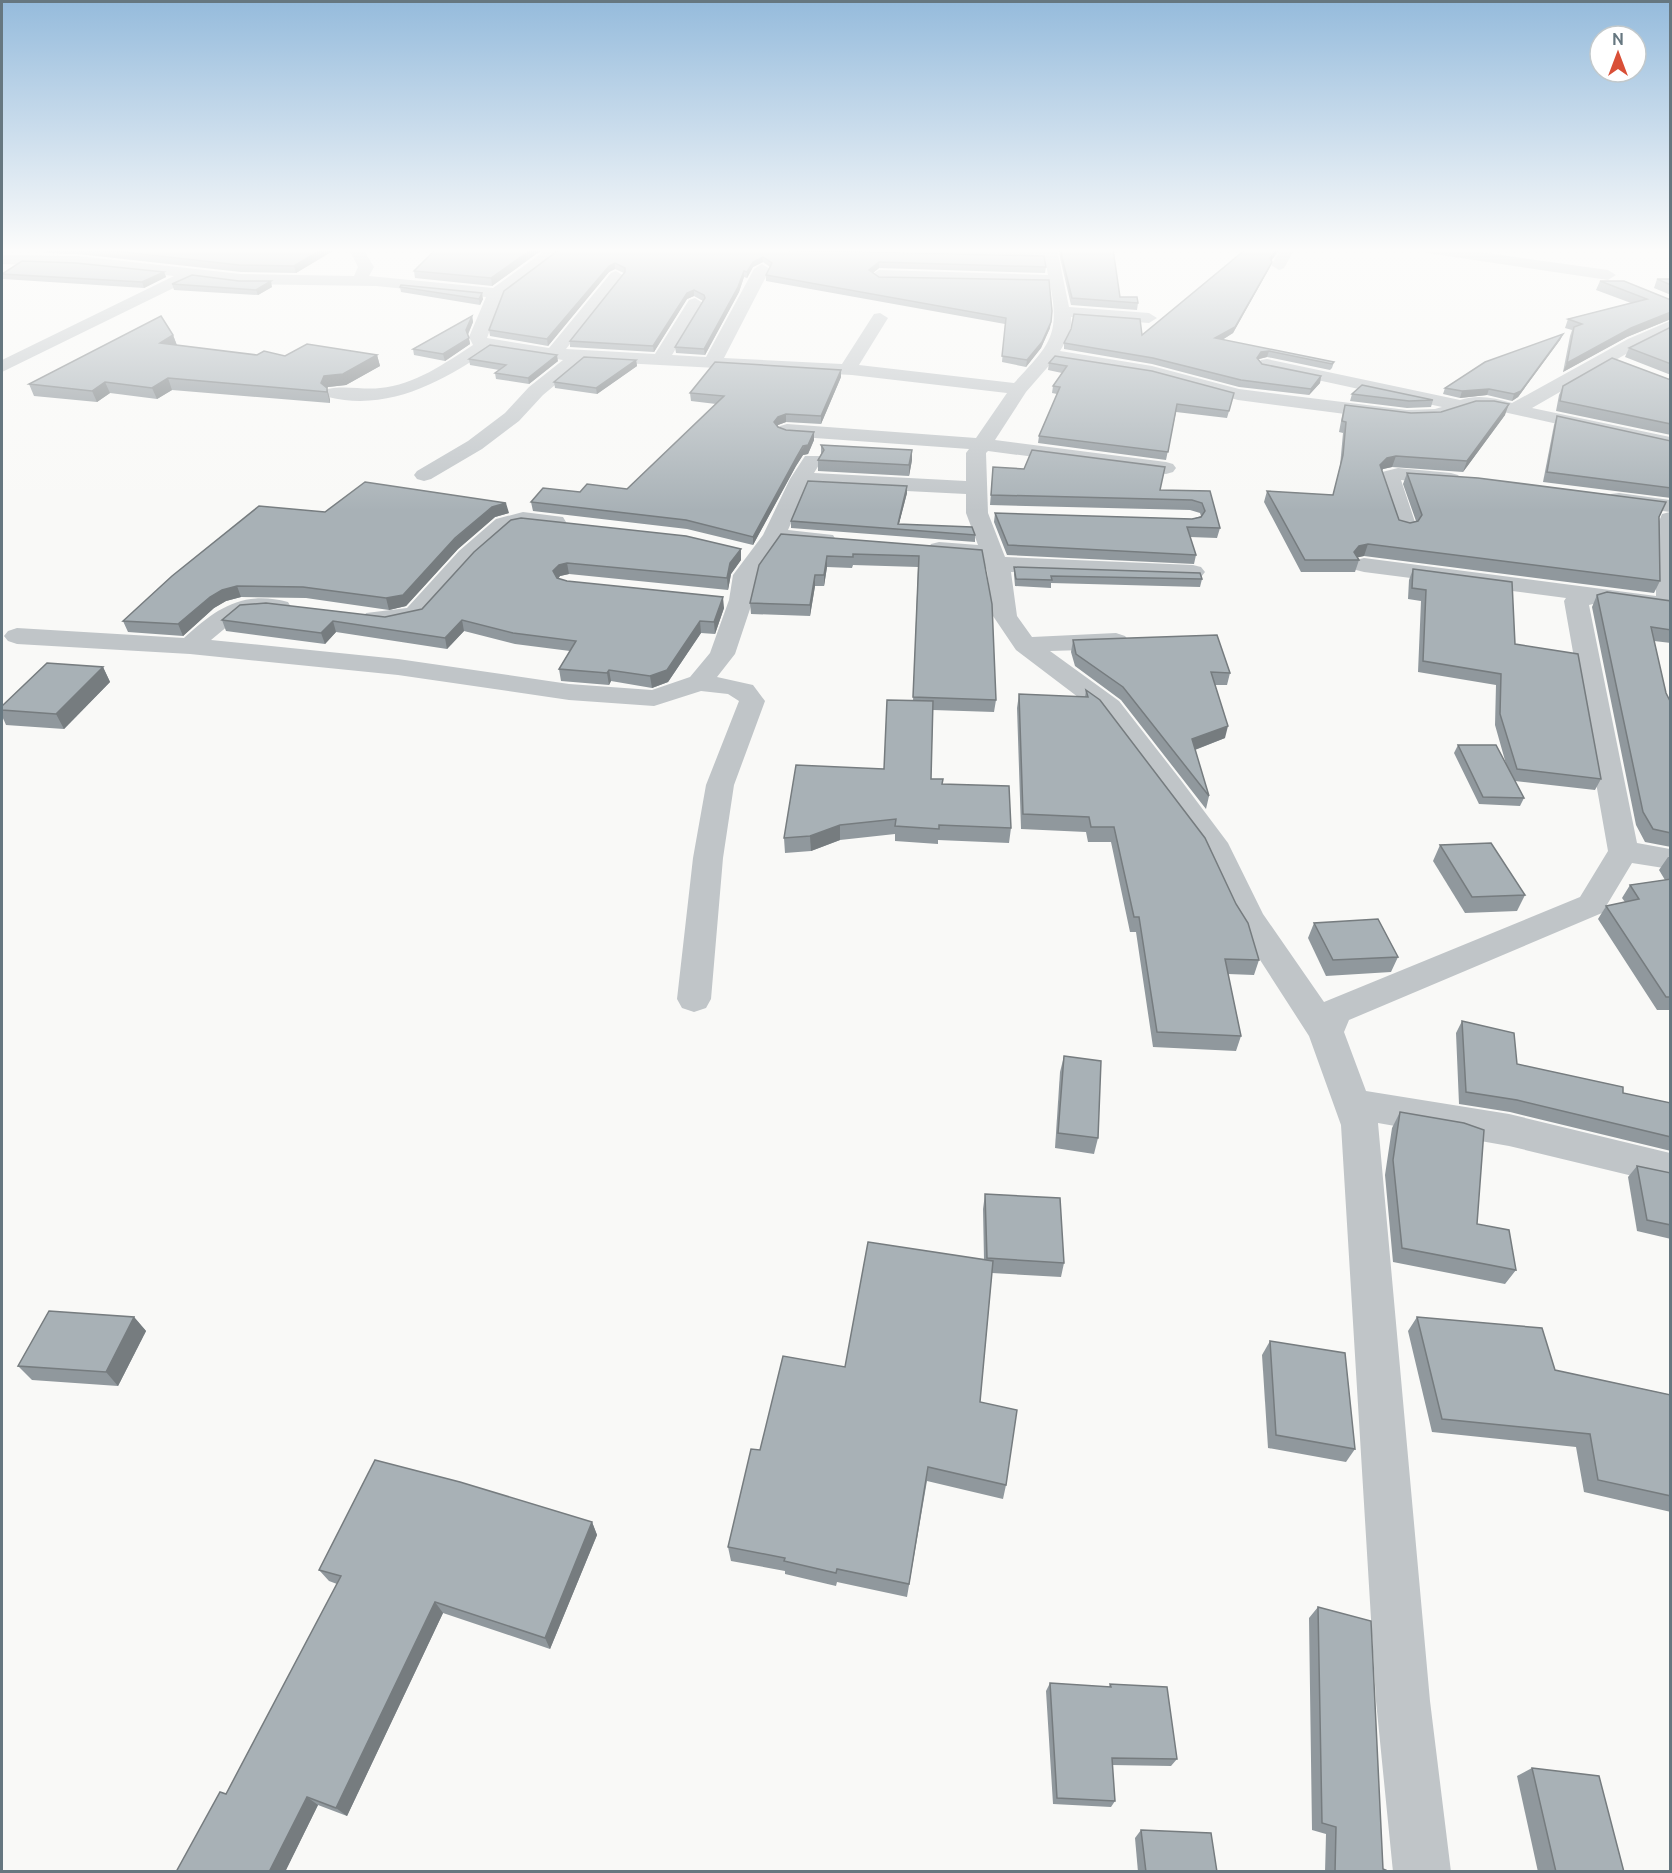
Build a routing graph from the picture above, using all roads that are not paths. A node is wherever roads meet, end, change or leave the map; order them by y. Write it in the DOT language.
graph roads {
  1 [pos="64,336"];
  2 [pos="478,336"];
  3 [pos="567,336"];
  4 [pos="675,336"];
  5 [pos="726,336"];
  6 [pos="868,336"];
  7 [pos="1060,336"];
  8 [pos="1646,336"];
  9 [pos="487,344"];
  10 [pos="553,354"];
  11 [pos="1049,355"];
  12 [pos="579,356"];
  13 [pos="1606,358"];
  14 [pos="661,359"];
  15 [pos="712,362"];
  16 [pos="1268,364"];
  17 [pos="1628,366"];
  18 [pos="2,367"];
  19 [pos="847,370"];
  20 [pos="1019,389"];
  21 [pos="335,393"];
  22 [pos="1463,405"];
  23 [pos="1514,410"];
  24 [pos="787,430"];
  25 [pos="1671,443"];
  26 [pos="982,444"];
  27 [pos="814,458"];
  28 [pos="1166,468"];
  29 [pos="424,475"];
  30 [pos="800,479"];
  31 [pos="1474,481"];
  32 [pos="1602,497"];
  33 [pos="985,505"];
  34 [pos="1671,506"];
  35 [pos="1671,519"];
  36 [pos="1405,525"];
  37 [pos="578,526"];
  38 [pos="774,536"];
  39 [pos="843,541"];
  40 [pos="911,547"];
  41 [pos="994,558"];
  42 [pos="1364,565"];
  43 [pos="1193,572"];
  44 [pos="1601,595"];
  45 [pos="1669,605"];
  46 [pos="303,609"];
  47 [pos="358,616"];
  48 [pos="7,639"];
  49 [pos="1140,639"];
  50 [pos="1025,645"];
  51 [pos="190,646"];
  52 [pos="699,683"];
  53 [pos="1623,851"];
  54 [pos="1671,859"];
  55 [pos="694,999"];
  56 [pos="1326,1032"];
  57 [pos="1354,1104"];
  58 [pos="1671,1169"];
  59 [pos="1422,1872"];
  1 -- 18 [label="street"];
  2 -- 9 [label="street"];
  3 -- 10 [label="street"];
  4 -- 14 [label="street"];
  5 -- 15 [label="street"];
  6 -- 19 [label="street"];
  7 -- 11 [label="street"];
  8 -- 13 [label="street"];
  9 -- 10 [label="street"];
  9 -- 21 [label="street"];
  10 -- 12 [label="street"];
  11 -- 20 [label="street"];
  11 -- 22 [label="street"];
  12 -- 14 [label="street"];
  12 -- 29 [label="street"];
  13 -- 17 [label="street"];
  13 -- 23 [label="street"];
  14 -- 15 [label="street"];
  15 -- 19 [label="street"];
  16 -- 22 [label="street"];
  19 -- 20 [label="street"];
  20 -- 26 [label="street"];
  22 -- 23 [label="street"];
  23 -- 25 [label="street"];
  24 -- 26 [label="street"];
  26 -- 28 [label="street"];
  26 -- 33 [label="street"];
  27 -- 30 [label="street"];
  30 -- 33 [label="street"];
  30 -- 38 [label="street"];
  31 -- 36 [label="street"];
  32 -- 34 [label="street"];
  33 -- 41 [label="street"];
  35 -- 45 [label="street"];
  37 -- 47 [label="street"];
  38 -- 39 [label="street"];
  38 -- 52 [label="street"];
  40 -- 41 [label="street"];
  41 -- 43 [label="street"];
  41 -- 50 [label="street"];
  42 -- 44 [label="street"];
  44 -- 45 [label="street"];
  44 -- 53 [label="street"];
  46 -- 51 [label="street"];
  48 -- 51 [label="street"];
  49 -- 50 [label="street"];
  50 -- 56 [label="street"];
  51 -- 52 [label="street"];
  52 -- 55 [label="street"];
  53 -- 54 [label="street"];
  53 -- 56 [label="street"];
  56 -- 57 [label="street"];
  57 -- 58 [label="street"];
  57 -- 59 [label="street"];
}
